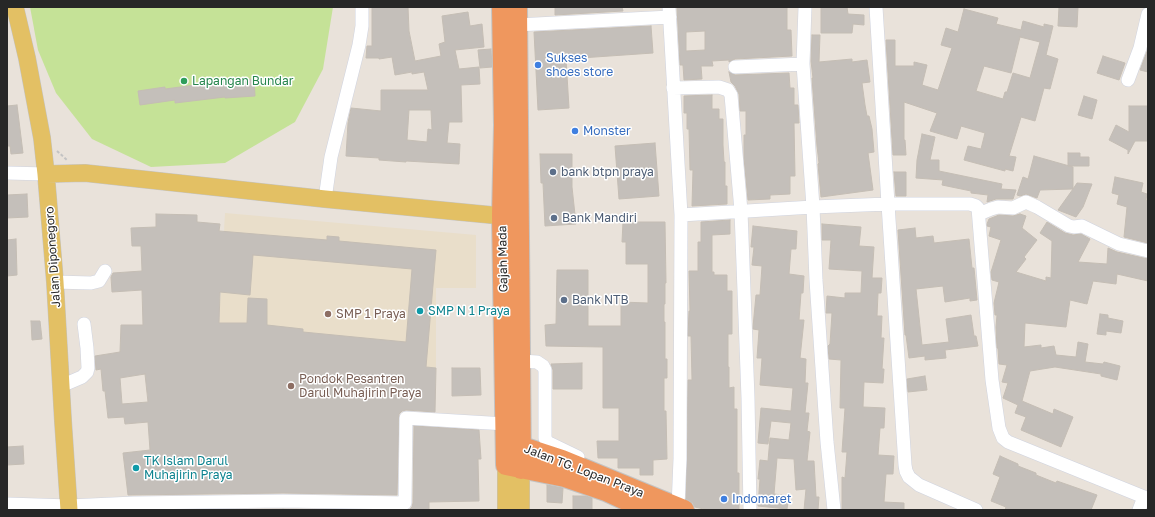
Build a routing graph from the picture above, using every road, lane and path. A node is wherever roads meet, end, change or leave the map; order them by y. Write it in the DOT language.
graph roads {
  1 [pos="16,7"];
  2 [pos="362,7"];
  3 [pos="502,7"];
  4 [pos="805,7"];
  5 [pos="876,7"];
  6 [pos="670,12"];
  7 [pos="1148,14"];
  8 [pos="517,16"];
  9 [pos="803,64"];
  10 [pos="735,67"];
  11 [pos="1128,80"];
  12 [pos="673,88"];
  13 [pos="42,138"];
  14 [pos="84,172"];
  15 [pos="7,173"];
  16 [pos="46,174"];
  17 [pos="325,199"];
  18 [pos="888,204"];
  19 [pos="813,207"];
  20 [pos="741,211"];
  21 [pos="979,214"];
  22 [pos="681,215"];
  23 [pos="502,216"];
  24 [pos="1148,251"];
  25 [pos="105,271"];
  26 [pos="55,282"];
  27 [pos="84,324"];
  28 [pos="521,362"];
  29 [pos="61,386"];
  30 [pos="511,437"];
  31 [pos="514,467"];
  32 [pos="611,480"];
  33 [pos="1146,498"];
  34 [pos="7,504"];
  35 [pos="69,508"];
  36 [pos="681,509"];
  37 [pos="506,510"];
  38 [pos="521,510"];
  39 [pos="647,510"];
  40 [pos="750,510"];
  41 [pos="834,510"];
  42 [pos="976,510"];
  43 [pos="1139,510"];
  1 -- 13 [label="main road, Jalan Diponegoro"];
  2 -- 17 [label="street"];
  3 -- 23 [label="highway, Gajah Mada"];
  4 -- 9 [label="street"];
  5 -- 18 [label="street"];
  6 -- 8 [label="street"];
  6 -- 12 [label="street"];
  7 -- 11 [label="street"];
  8 -- 28 [label="highway, Gajah Mada"];
  9 -- 10 [label="street"];
  9 -- 19 [label="street"];
  12 -- 20 [label="street"];
  12 -- 22 [label="street"];
  13 -- 14 [label="path"];
  13 -- 16 [label="main road, Jalan Diponegoro"];
  14 -- 16 [label="main road"];
  14 -- 17 [label="main road"];
  15 -- 16 [label="street"];
  16 -- 26 [label="main road, Jalan Diponegoro"];
  17 -- 23 [label="main road"];
  18 -- 19 [label="street"];
  18 -- 21 [label="street"];
  18 -- 42 [label="street"];
  19 -- 20 [label="street"];
  19 -- 41 [label="street"];
  20 -- 22 [label="street"];
  20 -- 40 [label="street"];
  21 -- 24 [label="street"];
  21 -- 33 [label="street"];
  22 -- 36 [label="street"];
  23 -- 30 [label="highway, Gajah Mada"];
  25 -- 26 [label="street"];
  26 -- 29 [label="main road, Jalan Diponegoro"];
  27 -- 29 [label="street"];
  28 -- 30 [label="highway, Gajah Mada"];
  28 -- 32 [label="street"];
  29 -- 35 [label="main road, Jalan Diponegoro"];
  30 -- 31 [label="highway, Gajah Mada"];
  30 -- 32 [label="highway, Jalan TG. Lopan Praya"];
  30 -- 35 [label="street"];
  31 -- 37 [label="main road, Gajah Mada"];
  31 -- 38 [label="main road, Gajah Mada"];
  31 -- 39 [label="highway, Jalan TG. Lopan Praya"];
  32 -- 36 [label="highway, Jalan TG. Lopan Praya"];
  33 -- 43 [label="street"];
  34 -- 35 [label="street"];
}
